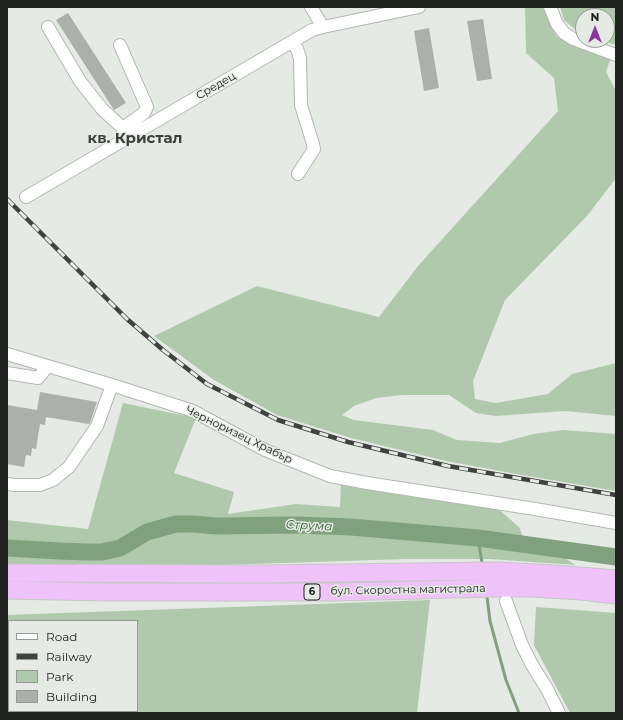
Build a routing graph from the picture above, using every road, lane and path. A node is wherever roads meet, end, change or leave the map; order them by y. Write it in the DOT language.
graph roads {
  1 [pos="311,7"];
  2 [pos="419,7"];
  3 [pos="550,7"];
  4 [pos="323,26"];
  5 [pos="48,27"];
  6 [pos="292,42"];
  7 [pos="120,45"];
  8 [pos="616,55"];
  9 [pos="127,132"];
  10 [pos="298,174"];
  11 [pos="26,197"];
  12 [pos="7,354"];
  13 [pos="47,367"];
  14 [pos="7,373"];
  15 [pos="112,385"];
  16 [pos="7,484"];
  17 [pos="616,523"];
  18 [pos="7,572"];
  19 [pos="616,580"];
  20 [pos="532,588"];
  21 [pos="7,590"];
  22 [pos="418,590"];
  23 [pos="616,595"];
  24 [pos="506,601"];
  25 [pos="559,713"];
  1 -- 4 [label="street"];
  2 -- 4 [label="street, Средец"];
  3 -- 8 [label="street"];
  4 -- 6 [label="street, Средец"];
  5 -- 9 [label="street"];
  6 -- 9 [label="street, Средец"];
  6 -- 10 [label="street"];
  7 -- 9 [label="street"];
  9 -- 11 [label="street, Средец"];
  12 -- 13 [label="street, Черноризец Храбър"];
  13 -- 14 [label="street"];
  13 -- 15 [label="street, Черноризец Храбър"];
  15 -- 16 [label="street"];
  15 -- 17 [label="street, Черноризец Храбър"];
  18 -- 19 [label="highway, бул. Скоростна магистрала / 6"];
  20 -- 22 [label="highway, бул. Скоростна магистрала / 6"];
  20 -- 23 [label="highway, бул. Скоростна магистрала / 6"];
  20 -- 24 [label="highway"];
  21 -- 22 [label="highway, бул. Скоростна магистрала / 6"];
  22 -- 24 [label="highway"];
  24 -- 25 [label="street"];
}
